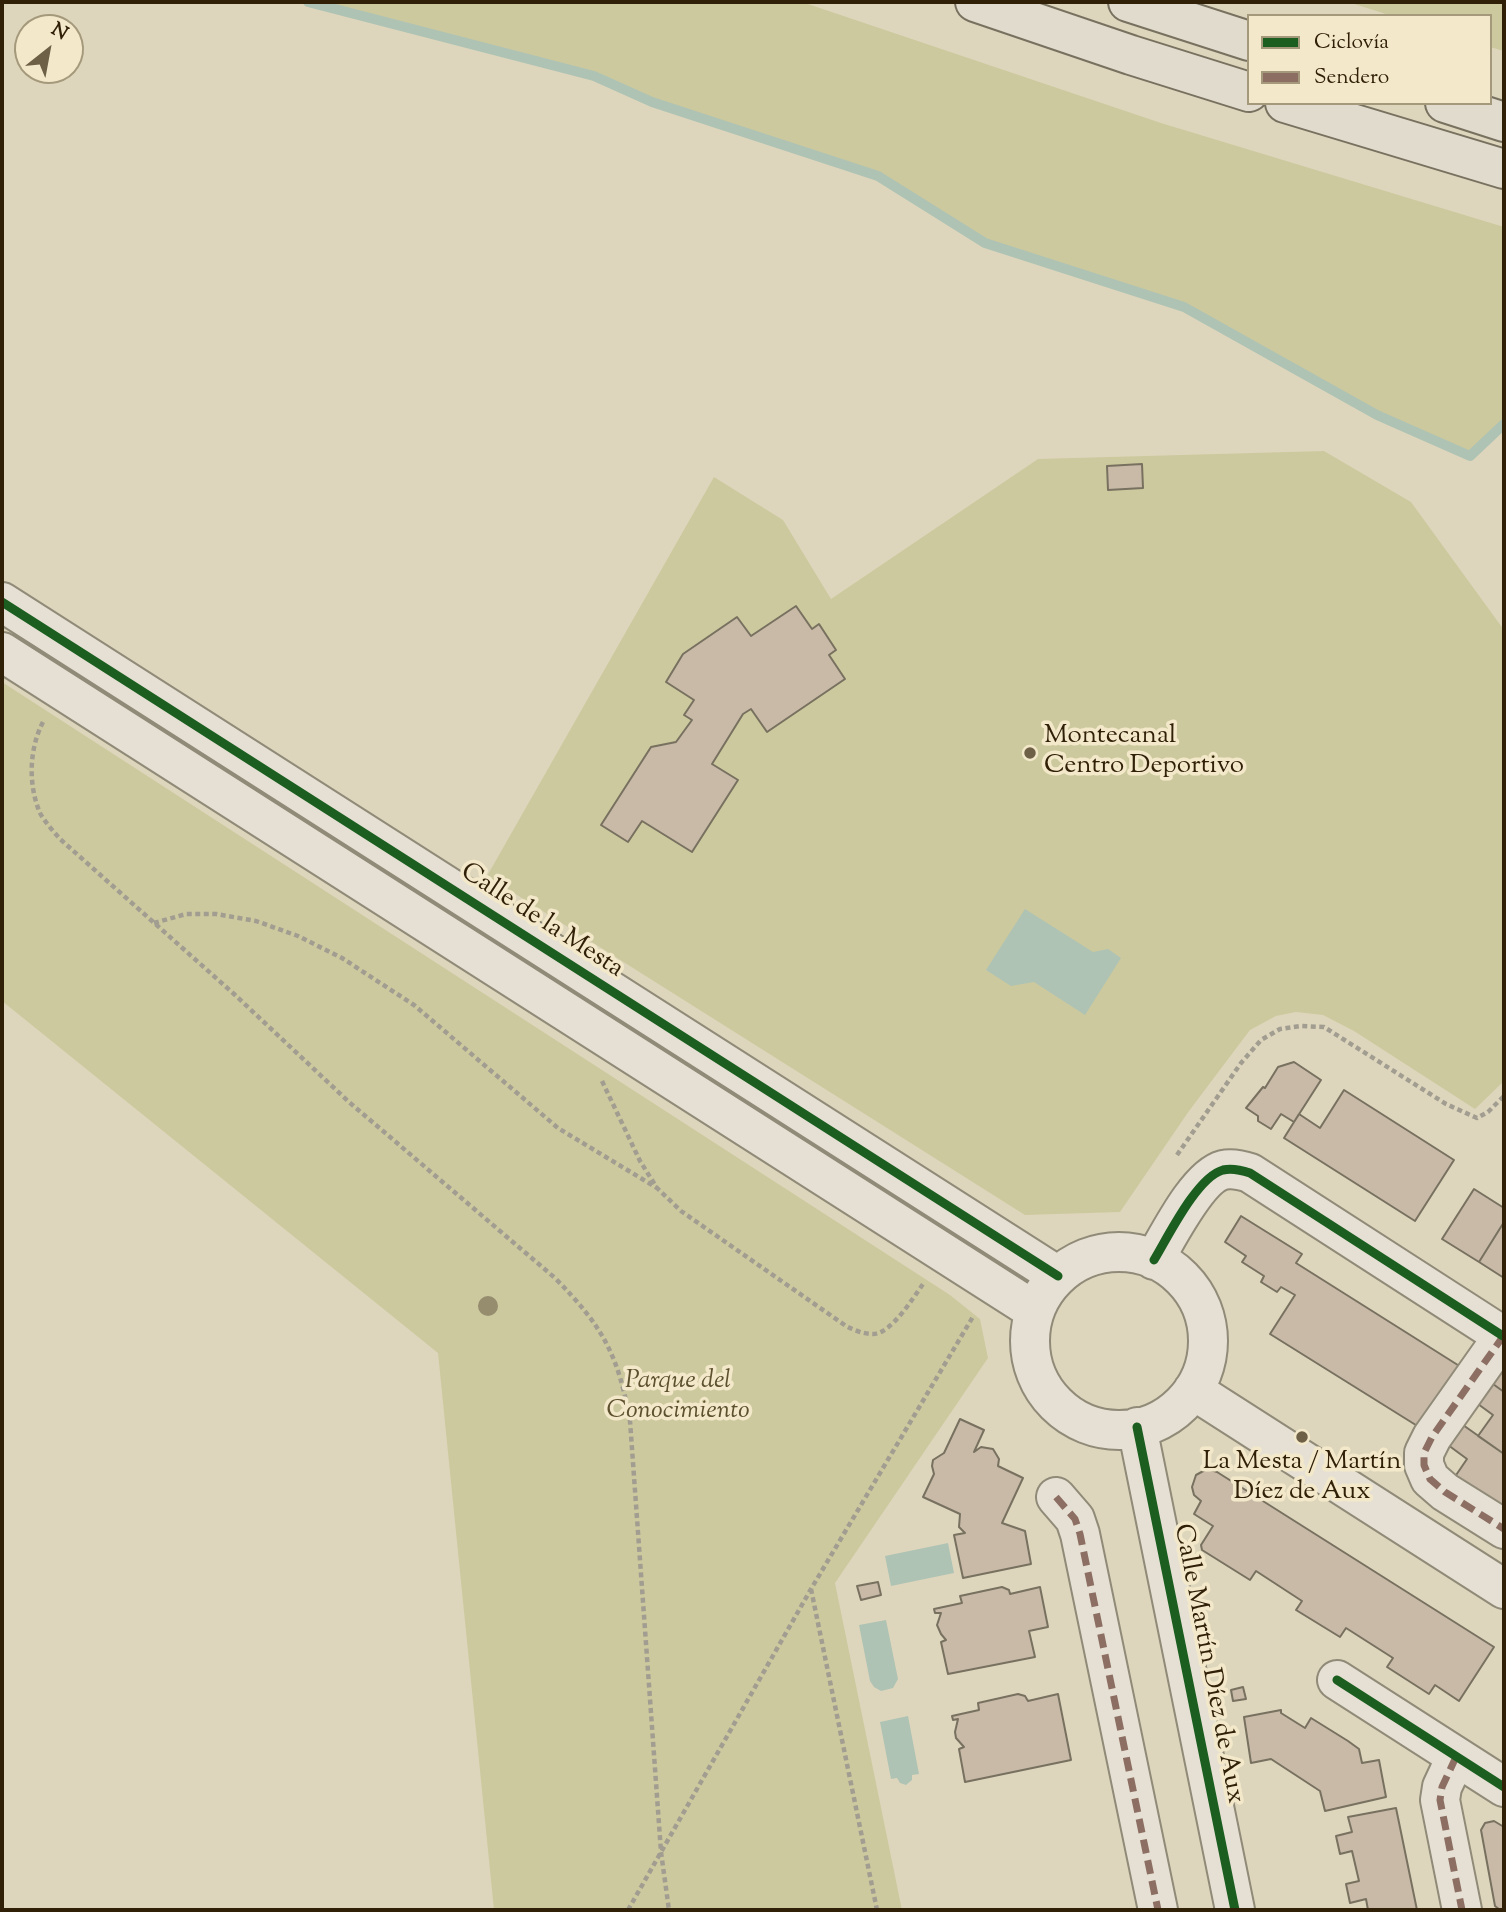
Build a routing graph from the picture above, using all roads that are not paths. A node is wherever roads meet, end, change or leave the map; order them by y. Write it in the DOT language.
graph roads {
  1 [pos="975,2"];
  2 [pos="1128,2"];
  3 [pos="1247,40"];
  4 [pos="1247,91"];
  5 [pos="1292,105"];
  6 [pos="1451,105"];
  7 [pos="1504,122"];
  8 [pos="1504,169"];
  9 [pos="2,602"];
  10 [pos="2,652"];
  11 [pos="1154,1259"];
  12 [pos="1058,1276"];
  13 [pos="1035,1311"];
  14 [pos="1504,1335"];
  15 [pos="1193,1390"];
  16 [pos="1137,1427"];
  17 [pos="1056,1497"];
  18 [pos="1504,1529"];
  19 [pos="1504,1589"];
  20 [pos="1337,1680"];
  21 [pos="1457,1757"];
  22 [pos="1504,1787"];
  23 [pos="1158,1910"];
  24 [pos="1235,1910"];
  25 [pos="1462,1910"];
  1 -- 4 [label="main road"];
  2 -- 3 [label="main road"];
  5 -- 8 [label="main road"];
  6 -- 7 [label="main road"];
  9 -- 12 [label="street, Calle de la Mesta"];
  10 -- 13 [label="street"];
  11 -- 12 [label="street"];
  11 -- 14 [label="street"];
  11 -- 15 [label="street"];
  12 -- 13 [label="street"];
  13 -- 16 [label="street"];
  14 -- 18 [label="street"];
  15 -- 16 [label="street"];
  15 -- 19 [label="street"];
  16 -- 24 [label="street, Calle Martín Díez de Aux"];
  17 -- 23 [label="street"];
  20 -- 21 [label="street"];
  21 -- 22 [label="street"];
  21 -- 25 [label="street"];
}
